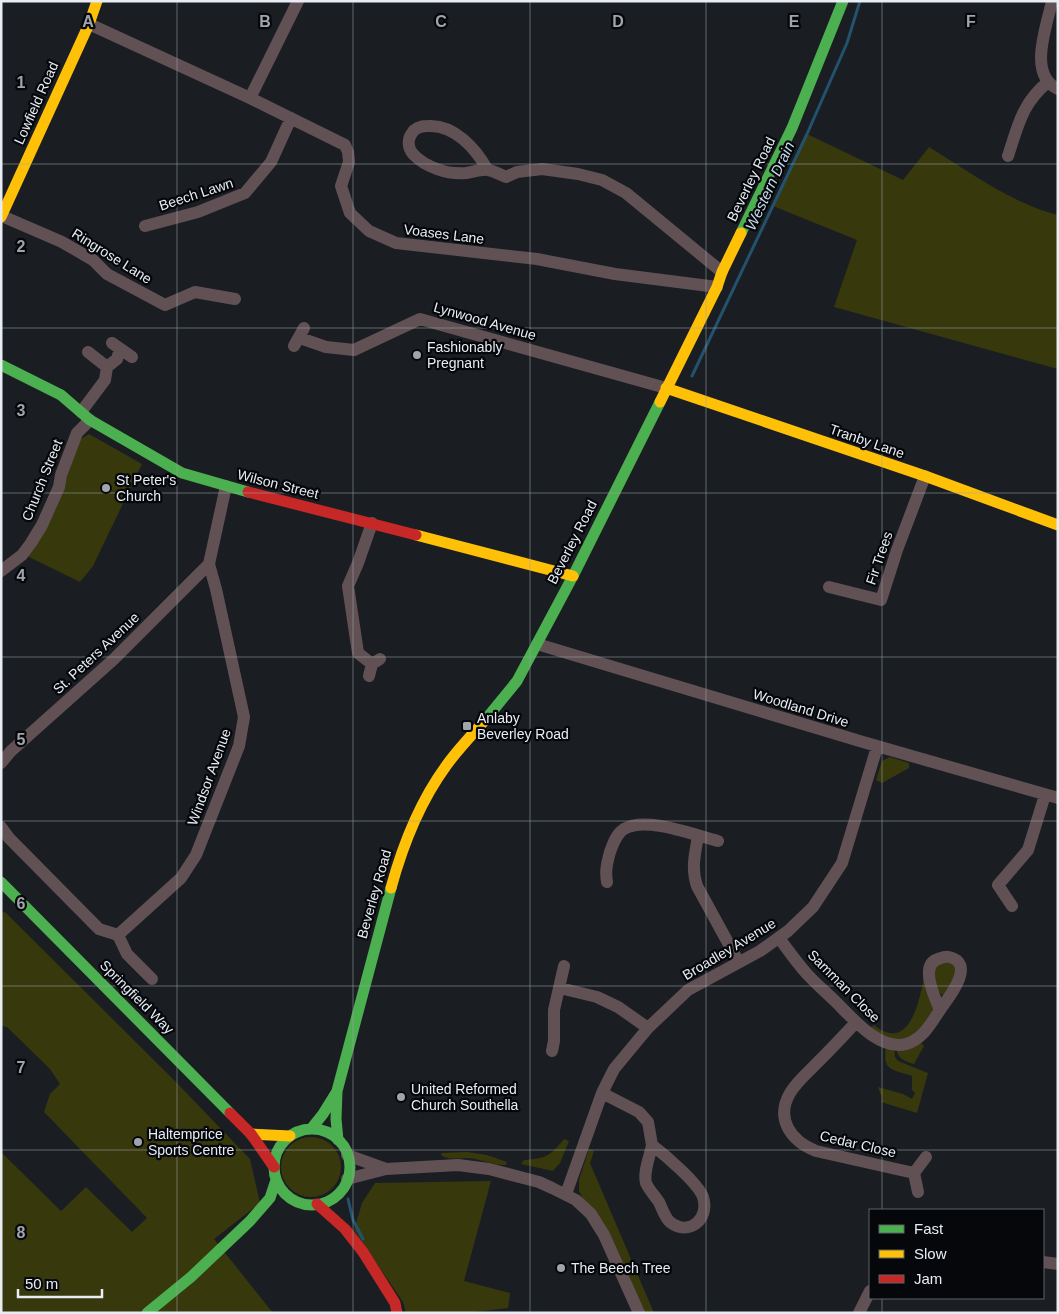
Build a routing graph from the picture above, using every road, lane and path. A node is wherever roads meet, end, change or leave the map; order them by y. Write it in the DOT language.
graph roads {
  1 [pos="97,1"];
  2 [pos="298,1"];
  3 [pos="843,1"];
  4 [pos="1052,1"];
  5 [pos="88,24"];
  6 [pos="1053,85"];
  7 [pos="250,98"];
  8 [pos="290,118"];
  9 [pos="1008,156"];
  10 [pos="487,170"];
  11 [pos="2,217"];
  12 [pos="152,221"];
  13 [pos="722,272"];
  14 [pos="717,287"];
  15 [pos="235,299"];
  16 [pos="299,337"];
  17 [pos="88,352"];
  18 [pos="132,357"];
  19 [pos="1,365"];
  20 [pos="107,367"];
  21 [pos="666,388"];
  22 [pos="85,416"];
  23 [pos="925,476"];
  24 [pos="226,486"];
  25 [pos="372,523"];
  26 [pos="1058,525"];
  27 [pos="209,564"];
  28 [pos="1,571"];
  29 [pos="572,576"];
  30 [pos="829,588"];
  31 [pos="537,644"];
  32 [pos="374,666"];
  33 [pos="878,747"];
  34 [pos="1,763"];
  35 [pos="1052,796"];
  36 [pos="1,828"];
  37 [pos="698,836"];
  38 [pos="718,841"];
  39 [pos="602,875"];
  40 [pos="1,882"];
  41 [pos="1012,906"];
  42 [pos="118,935"];
  43 [pos="779,938"];
  44 [pos="738,961"];
  45 [pos="564,966"];
  46 [pos="152,978"];
  47 [pos="560,988"];
  48 [pos="940,1010"];
  49 [pos="856,1022"];
  50 [pos="648,1028"];
  51 [pos="552,1051"];
  52 [pos="337,1091"];
  53 [pos="602,1093"];
  54 [pos="311,1129"];
  55 [pos="251,1134"];
  56 [pos="290,1136"];
  57 [pos="338,1140"];
  58 [pos="652,1145"];
  59 [pos="347,1155"];
  60 [pos="926,1157"];
  61 [pos="274,1167"];
  62 [pos="386,1169"];
  63 [pos="914,1173"];
  64 [pos="348,1179"];
  65 [pos="276,1180"];
  66 [pos="918,1192"];
  67 [pos="566,1194"];
  68 [pos="337,1195"];
  69 [pos="297,1202"];
  70 [pos="317,1204"];
  71 [pos="250,1221"];
  72 [pos="345,1229"];
  73 [pos="1044,1262"];
  74 [pos="1058,1264"];
  75 [pos="869,1288"];
  76 [pos="147,1313"];
  77 [pos="397,1313"];
  78 [pos="639,1313"];
  79 [pos="859,1313"];
  1 -- 5 [label="main road, Lowfield Road"];
  2 -- 7 [label="street"];
  3 -- 13 [label="main road, Beverley Road"];
  4 -- 6 [label="street"];
  5 -- 7 [label="street, Voases Lane"];
  5 -- 11 [label="main road, Lowfield Road"];
  6 -- 9 [label="street"];
  7 -- 8 [label="street, Voases Lane"];
  8 -- 12 [label="street, Beech Lawn"];
  8 -- 14 [label="street, Voases Lane"];
  10 -- 10 [label="street"];
  10 -- 13 [label="street"];
  11 -- 15 [label="street, Ringrose Lane"];
  13 -- 14 [label="main road, Beverley Road"];
  14 -- 21 [label="main road, Beverley Road"];
  16 -- 21 [label="street, Lynwood Avenue"];
  17 -- 20 [label="street"];
  18 -- 20 [label="street, Church Street"];
  19 -- 22 [label="main road, Wilson Street"];
  20 -- 22 [label="street, Church Street"];
  21 -- 23 [label="main road, Tranby Lane"];
  21 -- 29 [label="main road, Beverley Road"];
  22 -- 24 [label="main road, Wilson Street"];
  22 -- 28 [label="street, Church Street"];
  23 -- 26 [label="main road, Tranby Lane"];
  23 -- 30 [label="street, Fir Trees"];
  24 -- 25 [label="main road, Wilson Street"];
  24 -- 27 [label="street, Windsor Avenue"];
  25 -- 29 [label="main road, Wilson Street"];
  25 -- 32 [label="street"];
  27 -- 34 [label="street, St. Peters Avenue"];
  27 -- 42 [label="street, Windsor Avenue"];
  29 -- 31 [label="main road, Beverley Road"];
  31 -- 33 [label="street, Woodland Drive"];
  31 -- 52 [label="main road, Beverley Road"];
  33 -- 35 [label="street, Woodland Drive"];
  33 -- 43 [label="street, Broadley Avenue"];
  35 -- 41 [label="street"];
  36 -- 42 [label="street"];
  37 -- 38 [label="street"];
  37 -- 39 [label="street"];
  37 -- 44 [label="street"];
  40 -- 55 [label="main road, Springfield Way"];
  42 -- 46 [label="street"];
  43 -- 44 [label="street, Broadley Avenue"];
  43 -- 49 [label="street, Samman Close"];
  44 -- 50 [label="street, Broadley Avenue"];
  45 -- 47 [label="street"];
  47 -- 50 [label="street"];
  47 -- 51 [label="street"];
  48 -- 49 [label="street, Samman Close"];
  49 -- 63 [label="street, Cedar Close"];
  50 -- 53 [label="street, Broadley Avenue"];
  52 -- 54 [label="main road, Beverley Road"];
  52 -- 57 [label="main road, Beverley Road"];
  53 -- 58 [label="street"];
  53 -- 67 [label="street, Broadley Avenue"];
  54 -- 56 [label="main road"];
  54 -- 57 [label="main road"];
  55 -- 56 [label="main road"];
  55 -- 61 [label="main road, Springfield Way"];
  56 -- 61 [label="main road"];
  57 -- 59 [label="main road"];
  58 -- 58 [label="street"];
  59 -- 62 [label="street"];
  59 -- 64 [label="main road"];
  60 -- 63 [label="street"];
  61 -- 65 [label="main road"];
  62 -- 64 [label="street"];
  62 -- 67 [label="street"];
  63 -- 66 [label="street"];
  64 -- 68 [label="main road"];
  65 -- 69 [label="main road"];
  65 -- 71 [label="main road"];
  67 -- 78 [label="street"];
  68 -- 70 [label="main road"];
  68 -- 72 [label="main road"];
  69 -- 70 [label="main road"];
  69 -- 71 [label="main road"];
  70 -- 72 [label="main road"];
  71 -- 76 [label="main road"];
  72 -- 77 [label="main road"];
  73 -- 74 [label="street"];
  75 -- 79 [label="street"];
}
